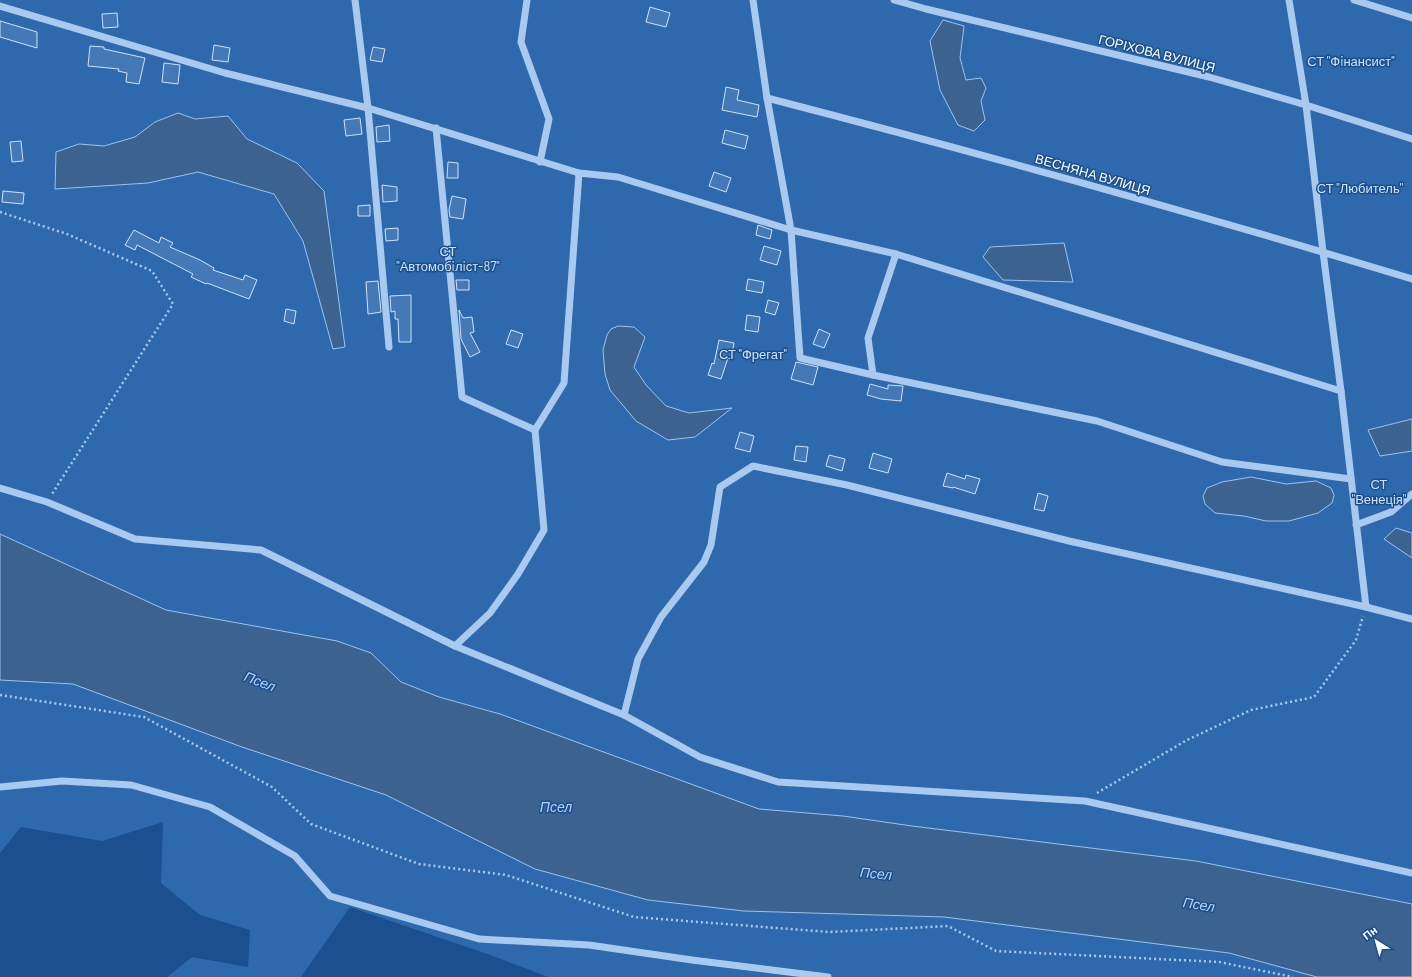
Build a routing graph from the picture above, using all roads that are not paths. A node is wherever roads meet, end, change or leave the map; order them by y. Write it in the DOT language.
graph roads {
  1 [pos="354,0"];
  2 [pos="527,0"];
  3 [pos="753,0"];
  4 [pos="894,0"];
  5 [pos="1289,0"];
  6 [pos="1354,0"];
  7 [pos="0,6"];
  8 [pos="1412,18"];
  9 [pos="767,98"];
  10 [pos="1306,105"];
  11 [pos="368,108"];
  12 [pos="436,128"];
  13 [pos="1412,140"];
  14 [pos="540,162"];
  15 [pos="579,173"];
  16 [pos="792,230"];
  17 [pos="1323,252"];
  18 [pos="896,254"];
  19 [pos="1412,279"];
  20 [pos="390,347"];
  21 [pos="873,375"];
  22 [pos="1341,391"];
  23 [pos="535,430"];
  24 [pos="1351,479"];
  25 [pos="0,488"];
  26 [pos="1412,494"];
  27 [pos="1356,525"];
  28 [pos="1366,607"];
  29 [pos="1412,619"];
  30 [pos="455,646"];
  31 [pos="624,715"];
  32 [pos="0,787"];
  33 [pos="1412,873"];
  34 [pos="828,977"];
  1 -- 11 [label="street"];
  2 -- 14 [label="street"];
  3 -- 9 [label="street"];
  4 -- 10 [label="street, ГОРІХОВА ВУЛИЦЯ"];
  5 -- 10 [label="street"];
  6 -- 8 [label="street"];
  7 -- 11 [label="street"];
  9 -- 16 [label="street"];
  9 -- 17 [label="street, ВЕСНЯНА ВУЛИЦЯ"];
  10 -- 13 [label="street, ГОРІХОВА ВУЛИЦЯ"];
  10 -- 17 [label="street"];
  11 -- 12 [label="street"];
  11 -- 20 [label="street"];
  12 -- 14 [label="street"];
  12 -- 23 [label="street"];
  14 -- 15 [label="street"];
  15 -- 16 [label="street"];
  15 -- 23 [label="street"];
  16 -- 18 [label="street"];
  16 -- 21 [label="street"];
  17 -- 19 [label="street, ВЕСНЯНА ВУЛИЦЯ"];
  17 -- 22 [label="street"];
  18 -- 21 [label="street"];
  18 -- 22 [label="street"];
  21 -- 24 [label="street"];
  22 -- 24 [label="street"];
  23 -- 30 [label="street"];
  24 -- 27 [label="street"];
  25 -- 30 [label="street"];
  26 -- 27 [label="street"];
  27 -- 28 [label="street"];
  28 -- 29 [label="street"];
  28 -- 31 [label="street"];
  30 -- 31 [label="street"];
  31 -- 33 [label="street"];
  32 -- 34 [label="street"];
}
